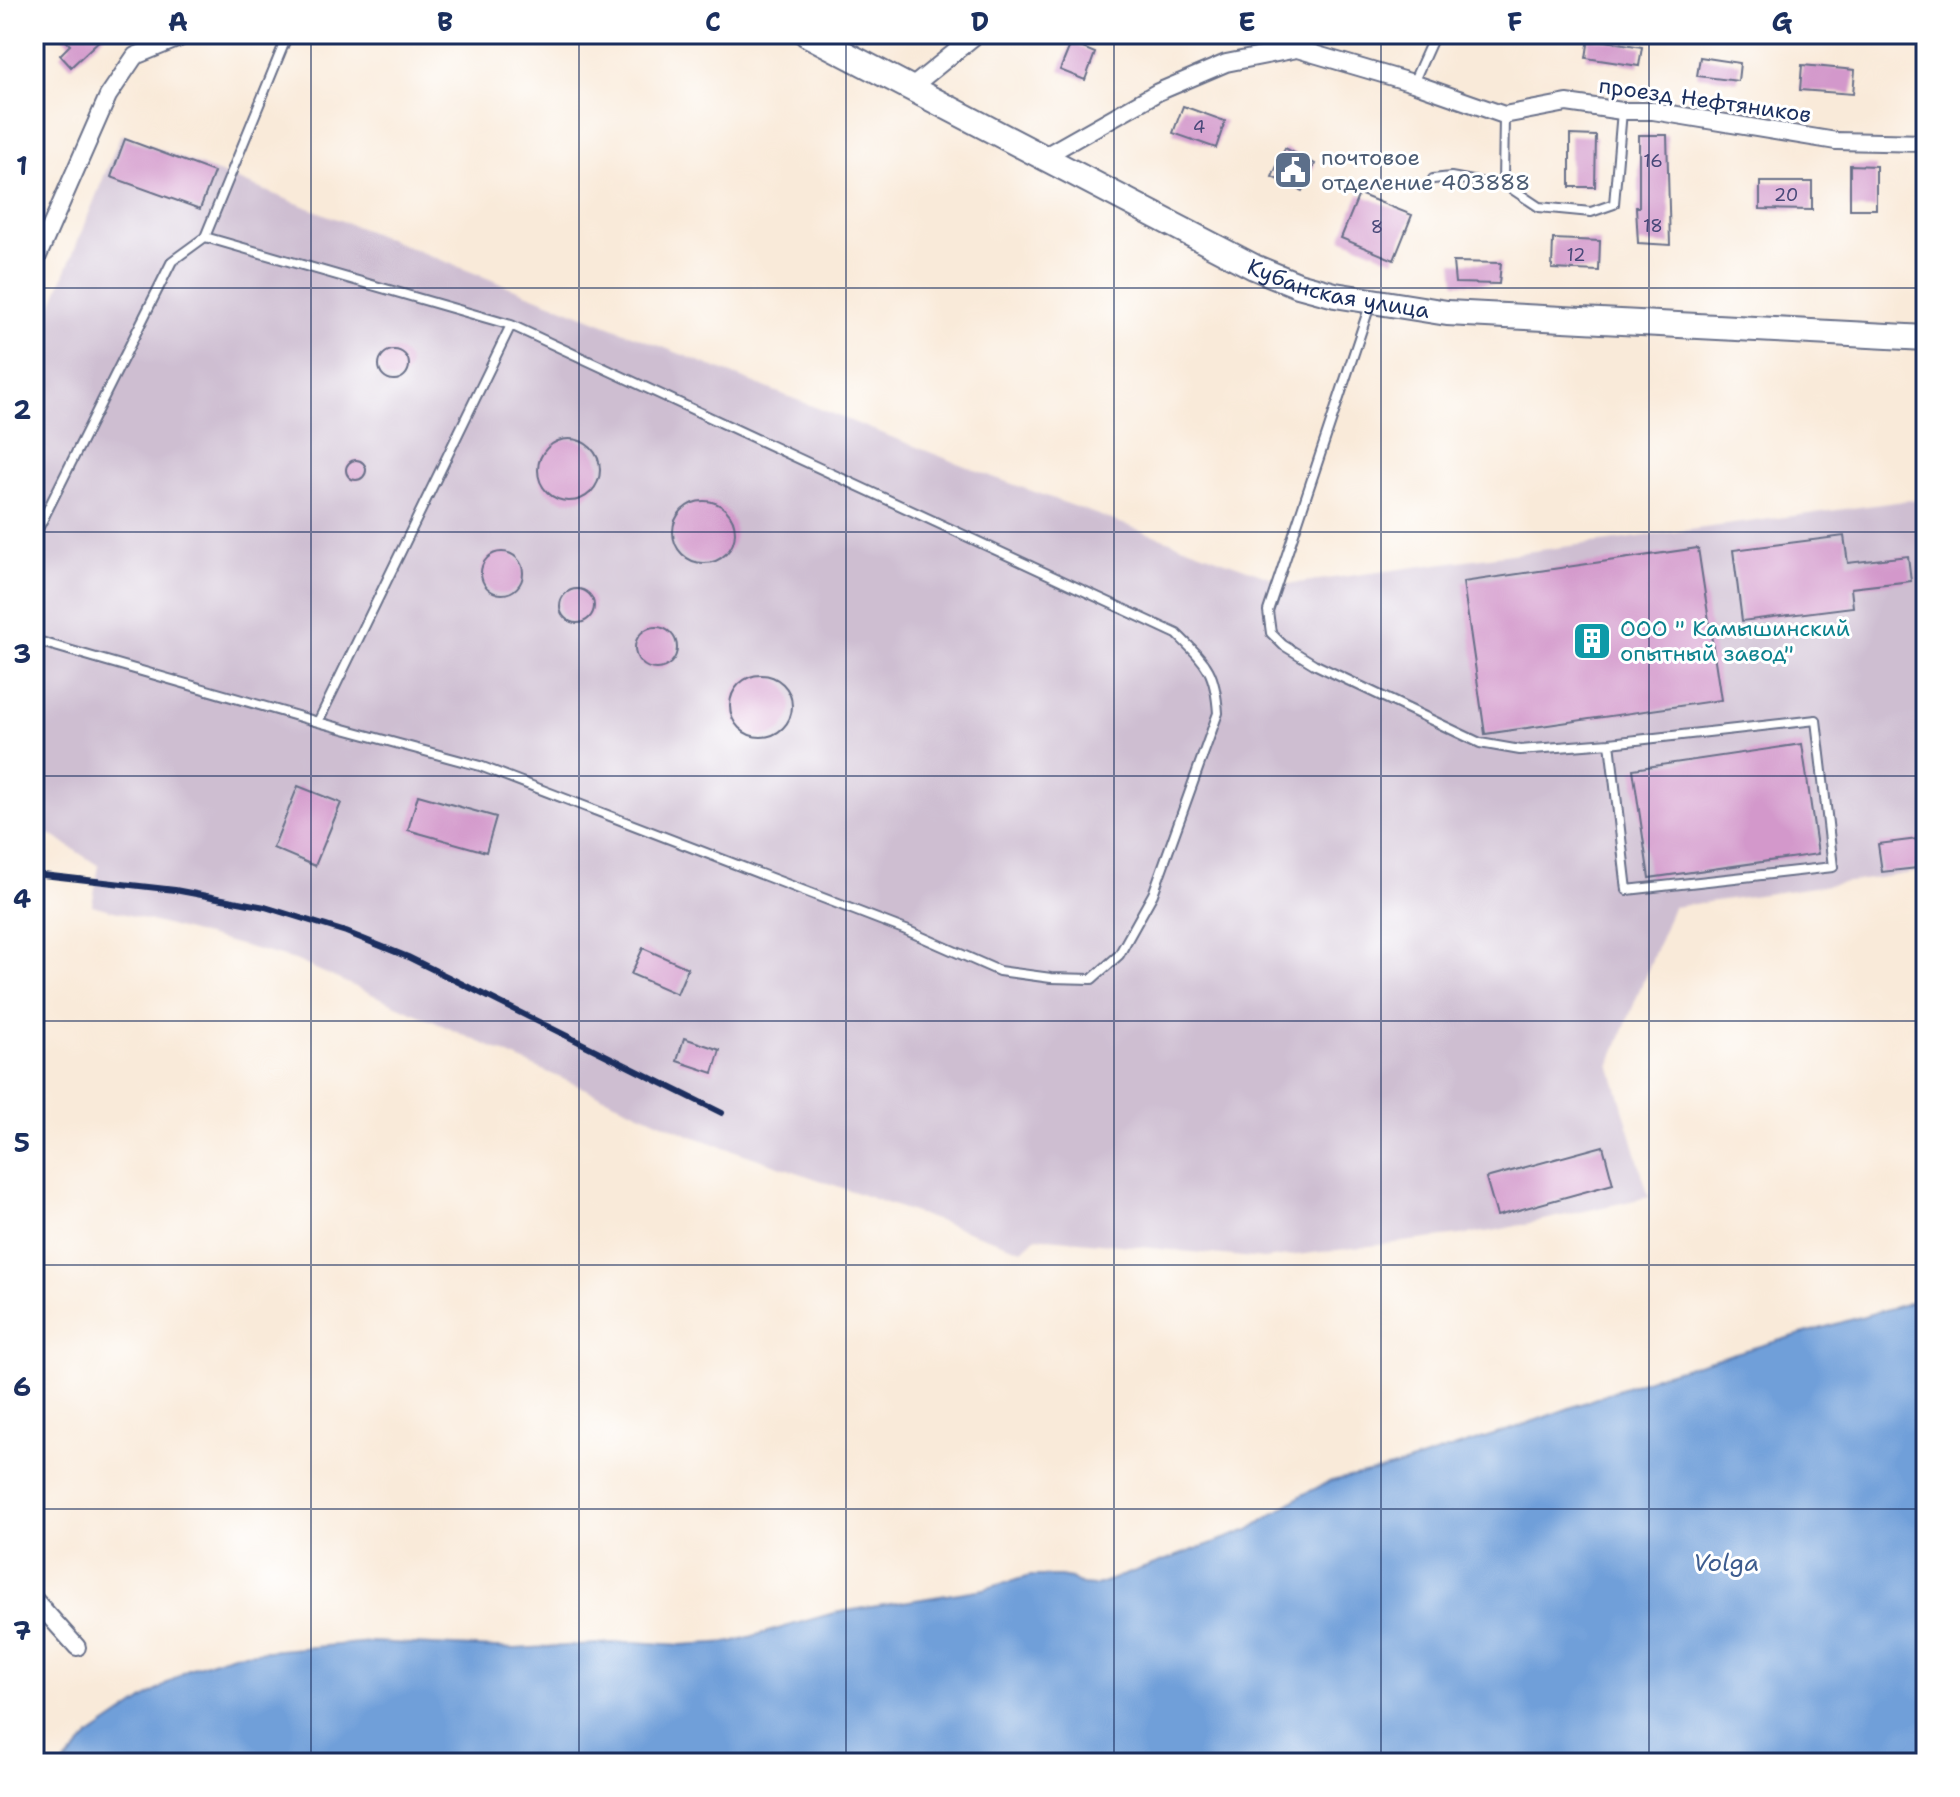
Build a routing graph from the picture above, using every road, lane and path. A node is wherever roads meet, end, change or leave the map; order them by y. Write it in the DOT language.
graph roads {
  1 [pos="189,34"];
  2 [pos="288,34"];
  3 [pos="807,34"];
  4 [pos="977,34"];
  5 [pos="1284,34"];
  6 [pos="1435,34"];
  7 [pos="1297,49"];
  8 [pos="1413,83"];
  9 [pos="912,87"];
  10 [pos="1622,111"];
  11 [pos="1504,115"];
  12 [pos="1926,143"];
  13 [pos="1045,156"];
  14 [pos="1433,179"];
  15 [pos="1503,183"];
  16 [pos="40,232"];
  17 [pos="205,237"];
  18 [pos="34,265"];
  19 [pos="1371,303"];
  20 [pos="511,325"];
  21 [pos="1926,338"];
  22 [pos="34,537"];
  23 [pos="34,640"];
  24 [pos="318,722"];
  25 [pos="1610,743"];
  26 [pos="34,1599"];
  27 [pos="77,1647"];
  1 -- 16 [label="street"];
  2 -- 17 [label="lane"];
  3 -- 9 [label="street, Кубанская улица"];
  4 -- 9 [label="street"];
  5 -- 7 [label="street"];
  6 -- 8 [label="lane"];
  7 -- 8 [label="street"];
  7 -- 13 [label="street"];
  8 -- 11 [label="street"];
  9 -- 13 [label="street, Кубанская улица"];
  10 -- 11 [label="street, проезд Нефтяников"];
  10 -- 12 [label="street, проезд Нефтяников"];
  10 -- 15 [label="lane"];
  11 -- 15 [label="lane"];
  13 -- 19 [label="street, Кубанская улица"];
  14 -- 15 [label="lane"];
  16 -- 18 [label="street"];
  17 -- 20 [label="lane"];
  17 -- 22 [label="lane"];
  19 -- 21 [label="street, Кубанская улица"];
  19 -- 25 [label="lane"];
  20 -- 24 [label="lane"];
  20 -- 24 [label="lane"];
  23 -- 24 [label="lane"];
  25 -- 25 [label="lane"];
  26 -- 27 [label="street"];
}
